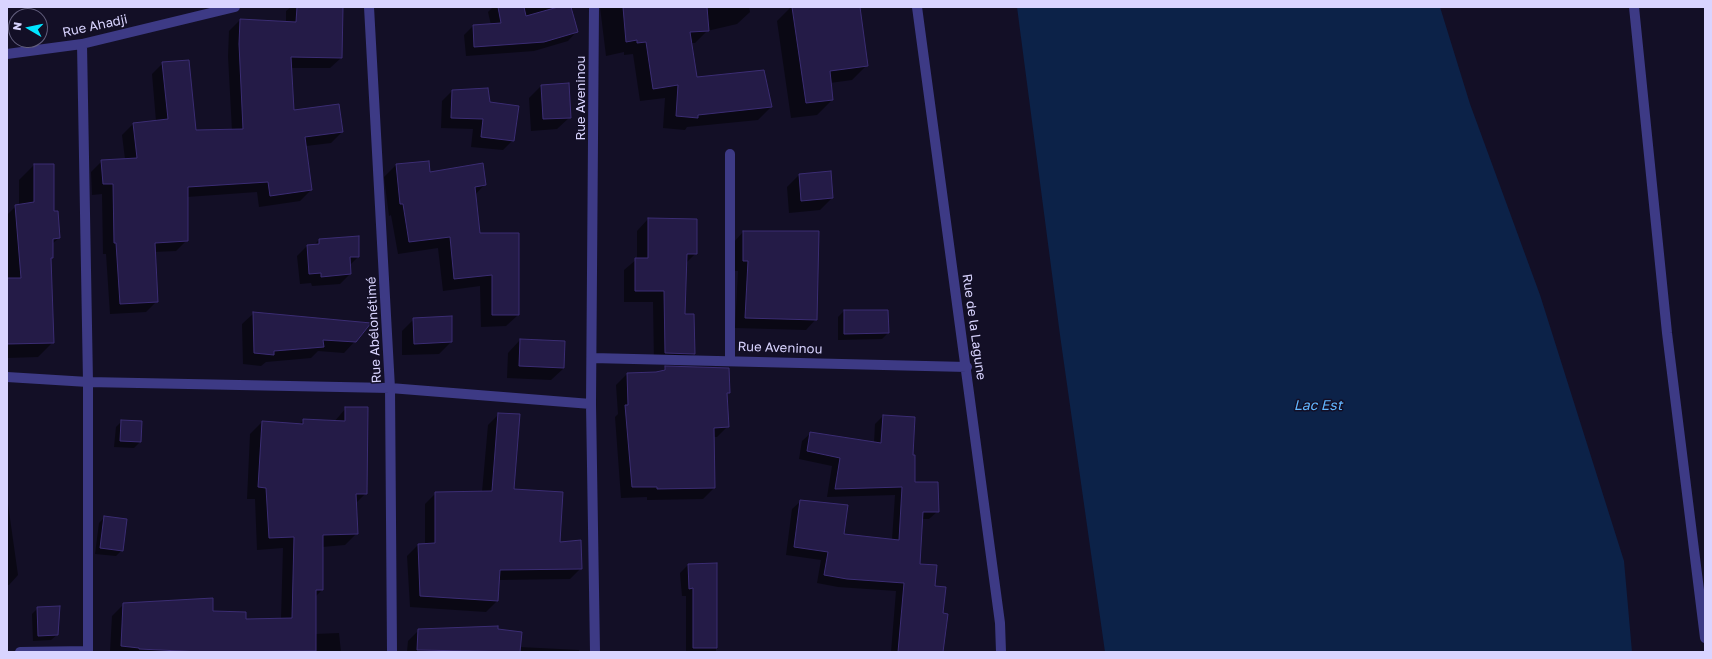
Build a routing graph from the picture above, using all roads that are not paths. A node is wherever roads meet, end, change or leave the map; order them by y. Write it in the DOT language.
graph roads {
  1 [pos="235,7"];
  2 [pos="369,7"];
  3 [pos="594,7"];
  4 [pos="916,7"];
  5 [pos="1634,7"];
  6 [pos="82,44"];
  7 [pos="7,54"];
  8 [pos="730,154"];
  9 [pos="592,358"];
  10 [pos="730,360"];
  11 [pos="967,366"];
  12 [pos="7,377"];
  13 [pos="88,382"];
  14 [pos="390,388"];
  15 [pos="592,404"];
  16 [pos="1705,638"];
  17 [pos="20,652"];
  18 [pos="88,652"];
  19 [pos="392,652"];
  20 [pos="595,652"];
  21 [pos="1001,652"];
  1 -- 6 [label="street, Rue Ahadji"];
  2 -- 14 [label="street, Rue Abélonétimé"];
  3 -- 9 [label="street, Rue Aveninou"];
  4 -- 11 [label="street, Rue de la Lagune"];
  5 -- 16 [label="street"];
  6 -- 7 [label="street, Rue Ahadji"];
  6 -- 13 [label="street"];
  8 -- 10 [label="street"];
  9 -- 10 [label="street, Rue Aveninou"];
  9 -- 15 [label="street, Rue Aveninou"];
  10 -- 11 [label="street, Rue Aveninou"];
  11 -- 21 [label="street, Rue de la Lagune"];
  12 -- 13 [label="street"];
  13 -- 14 [label="street"];
  13 -- 18 [label="street"];
  14 -- 15 [label="street"];
  14 -- 19 [label="street, Rue Abélonétimé"];
  15 -- 20 [label="street, Rue Aveninou"];
  17 -- 18 [label="street"];
}
